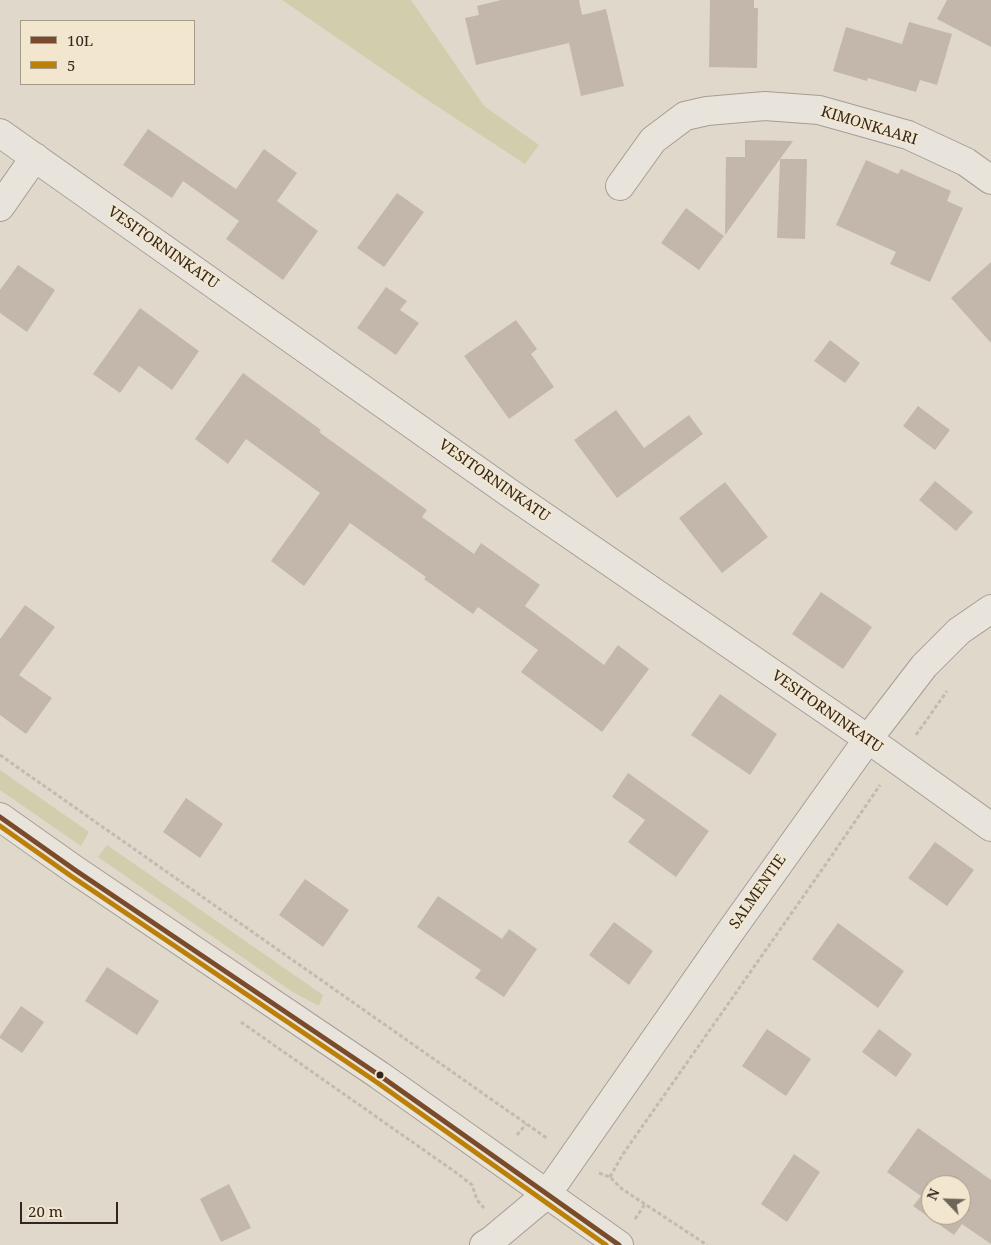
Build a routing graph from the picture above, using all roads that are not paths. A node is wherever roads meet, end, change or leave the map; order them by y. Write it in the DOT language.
graph roads {
  1 [pos="0,133"];
  2 [pos="35,157"];
  3 [pos="991,180"];
  4 [pos="620,186"];
  5 [pos="0,207"];
  6 [pos="991,608"];
  7 [pos="868,739"];
  8 [pos="0,817"];
  9 [pos="991,827"];
  10 [pos="548,1194"];
  11 [pos="626,1235"];
  12 [pos="484,1245"];
  1 -- 2 [label="street, VESITORNINKATU"];
  2 -- 5 [label="street"];
  2 -- 7 [label="street, VESITORNINKATU"];
  3 -- 4 [label="street, KIMONKAARI"];
  6 -- 7 [label="street, SALMENTIE"];
  7 -- 9 [label="street, VESITORNINKATU"];
  7 -- 10 [label="street, SALMENTIE"];
  8 -- 10 [label="street"];
  10 -- 11 [label="street"];
  10 -- 12 [label="street, SALMENTIE"];
}
